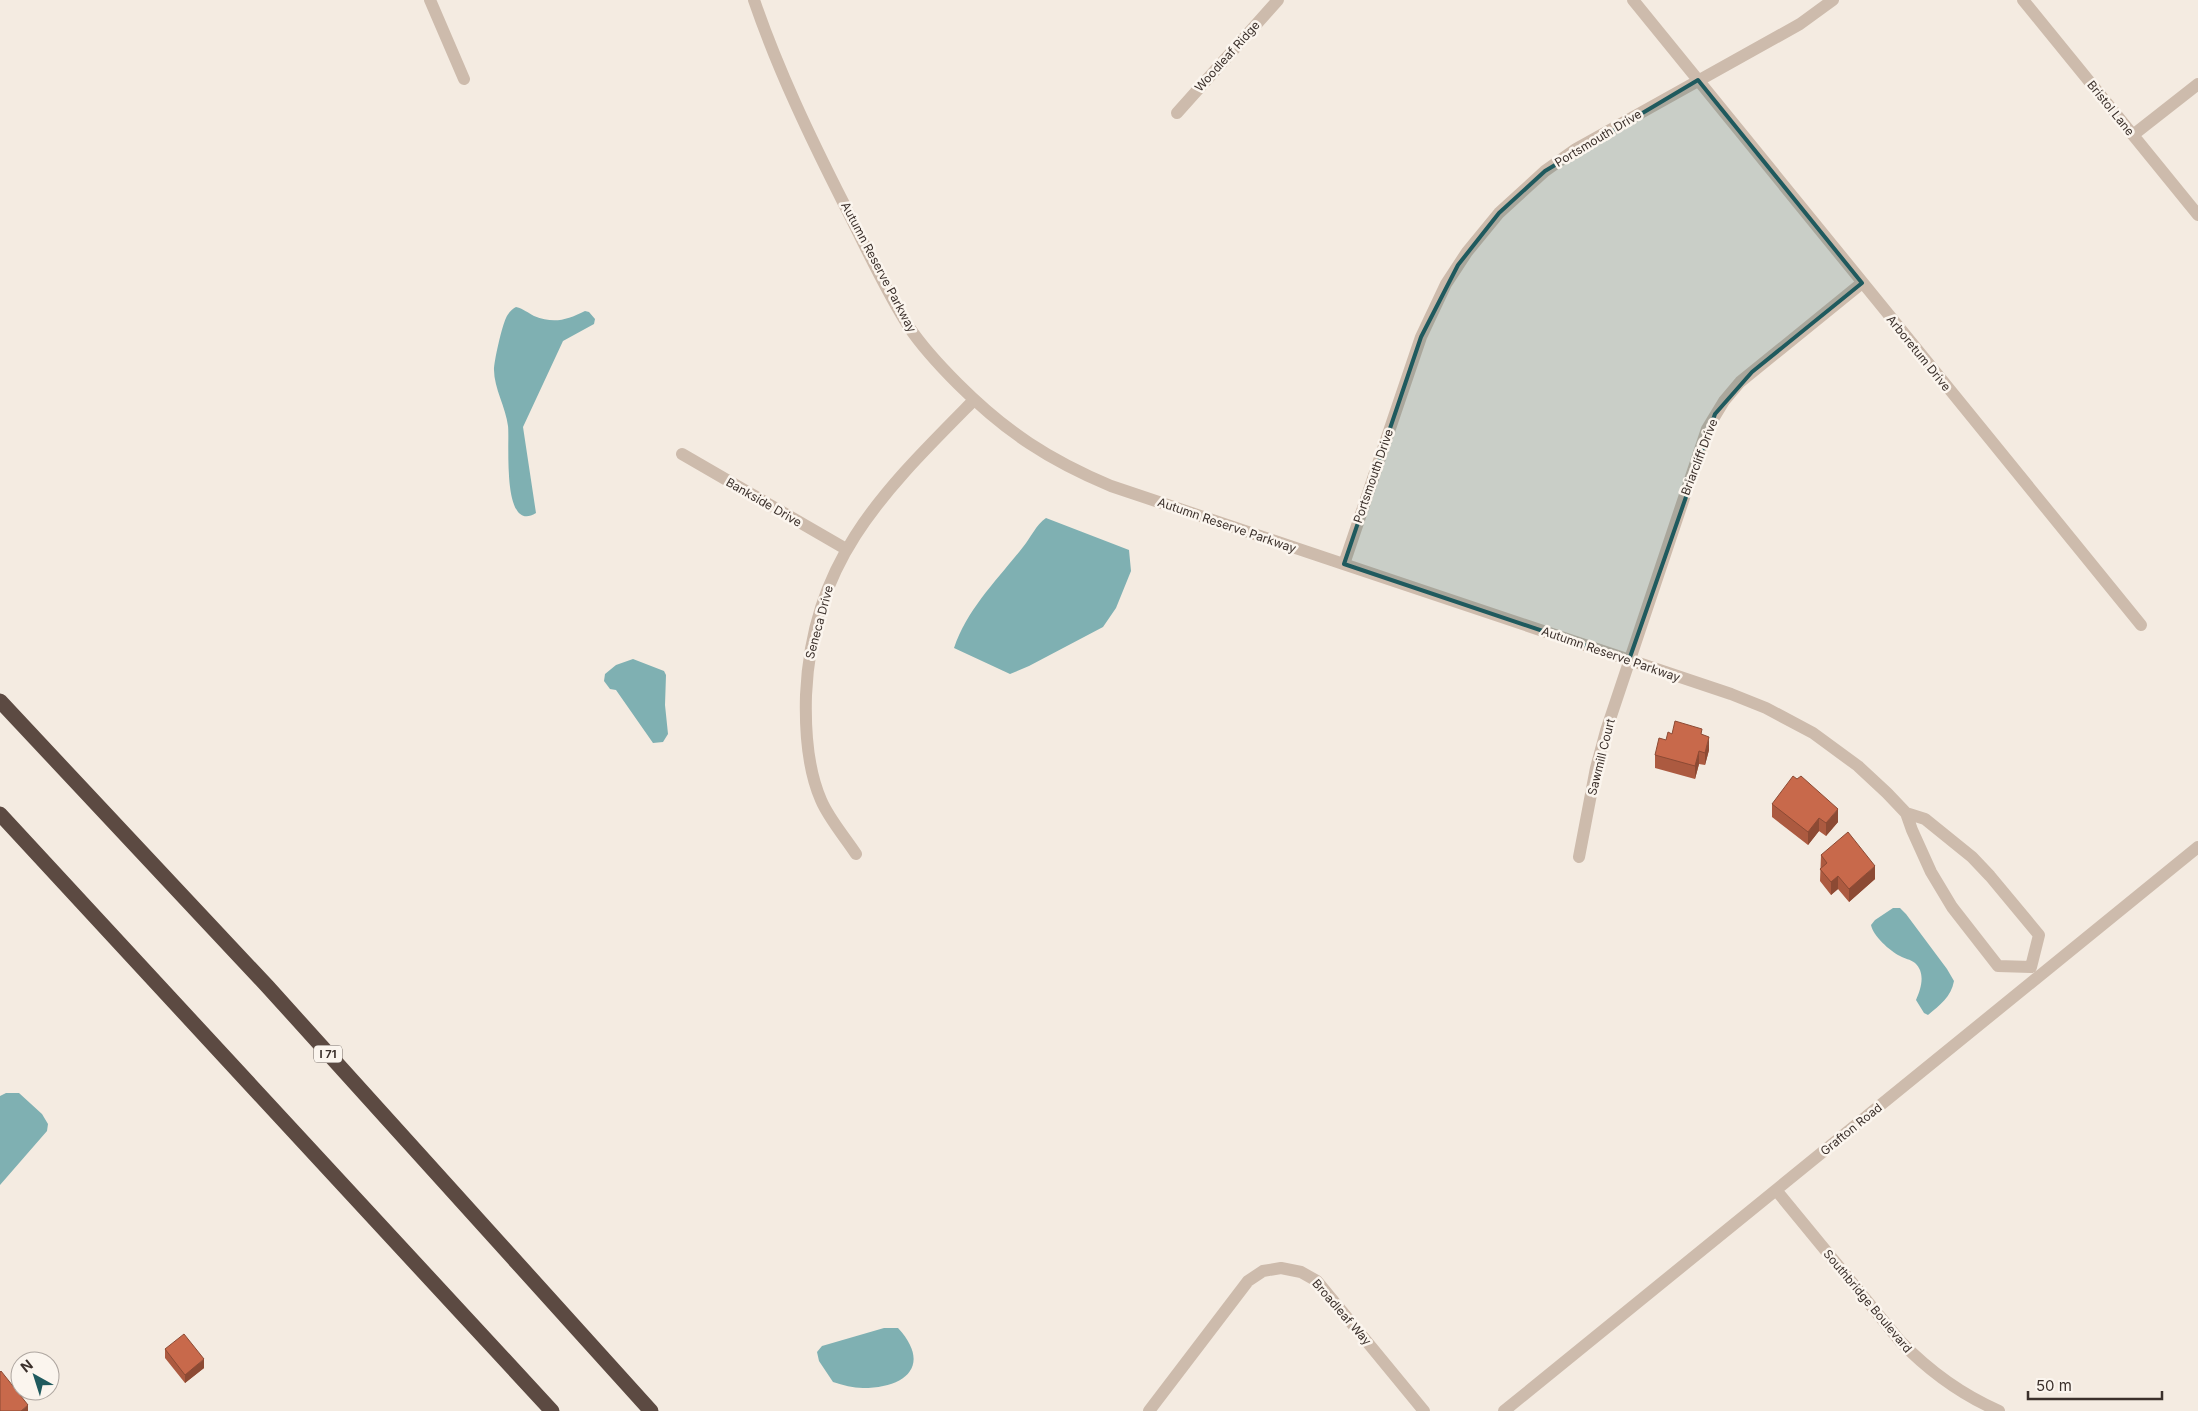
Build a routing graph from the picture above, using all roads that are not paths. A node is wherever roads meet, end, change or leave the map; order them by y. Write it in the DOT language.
graph roads {
  1 [pos="430,0"];
  2 [pos="754,0"];
  3 [pos="1278,0"];
  4 [pos="1633,0"];
  5 [pos="1833,0"];
  6 [pos="2023,0"];
  7 [pos="464,79"];
  8 [pos="1698,80"];
  9 [pos="2198,84"];
  10 [pos="1177,113"];
  11 [pos="2133,135"];
  12 [pos="2198,215"];
  13 [pos="1862,283"];
  14 [pos="974,400"];
  15 [pos="682,454"];
  16 [pos="846,549"];
  17 [pos="1344,564"];
  18 [pos="2141,625"];
  19 [pos="1629,660"];
  20 [pos="0,700"];
  21 [pos="1906,813"];
  22 [pos="0,814"];
  23 [pos="2198,847"];
  24 [pos="856,854"];
  25 [pos="1579,857"];
  26 [pos="2035,972"];
  27 [pos="1776,1190"];
  28 [pos="552,1411"];
  29 [pos="651,1411"];
  30 [pos="1148,1411"];
  31 [pos="1424,1411"];
  32 [pos="1504,1411"];
  33 [pos="1999,1411"];
  1 -- 7 [label="street"];
  2 -- 14 [label="street, Autumn Reserve Parkway"];
  3 -- 10 [label="street, Woodleaf Ridge"];
  4 -- 8 [label="street, Arboretum Drive"];
  5 -- 8 [label="street, Portsmouth Drive"];
  6 -- 11 [label="street, Bristol Lane"];
  8 -- 13 [label="street, Arboretum Drive"];
  8 -- 17 [label="street, Portsmouth Drive"];
  9 -- 11 [label="street"];
  11 -- 12 [label="street, Bristol Lane"];
  13 -- 18 [label="street, Arboretum Drive"];
  13 -- 19 [label="street, Briarcliff Drive"];
  14 -- 16 [label="street, Seneca Drive"];
  14 -- 17 [label="street, Autumn Reserve Parkway"];
  15 -- 16 [label="street, Bankside Drive"];
  16 -- 24 [label="street, Seneca Drive"];
  17 -- 19 [label="street, Autumn Reserve Parkway"];
  19 -- 21 [label="street, Autumn Reserve Parkway"];
  19 -- 25 [label="street, Sawmill Court"];
  20 -- 29 [label="highway, I 71"];
  21 -- 26 [label="street, Autumn Reserve Parkway"];
  21 -- 26 [label="street, Autumn Reserve Parkway"];
  22 -- 28 [label="highway"];
  23 -- 26 [label="street, Grafton Road"];
  26 -- 27 [label="street, Grafton Road"];
  27 -- 32 [label="street, Grafton Road"];
  27 -- 33 [label="street, Southbridge Boulevard"];
  30 -- 31 [label="street, Broadleaf Way"];
}
